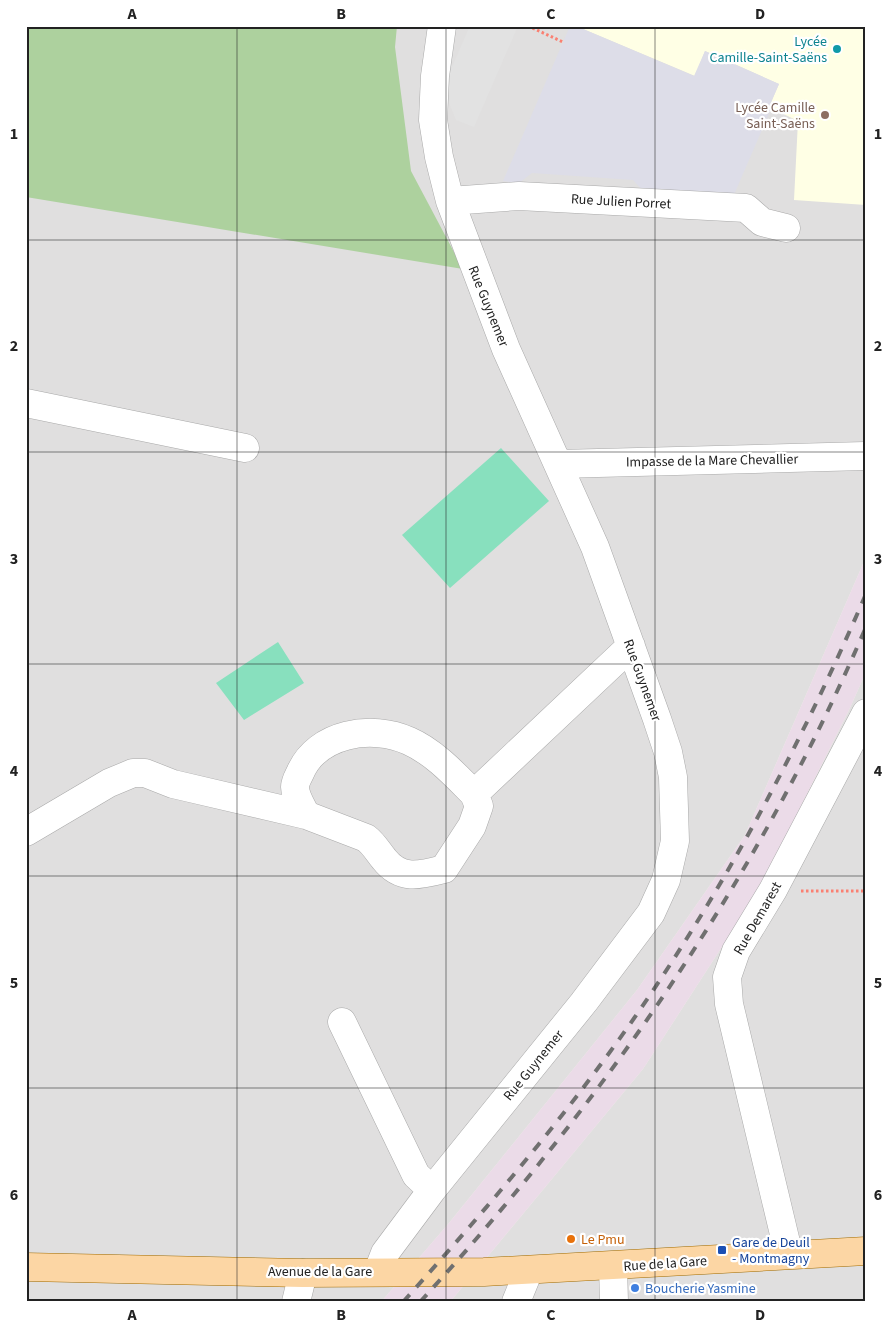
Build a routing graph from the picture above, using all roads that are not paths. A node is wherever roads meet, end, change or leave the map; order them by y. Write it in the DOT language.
graph roads {
  1 [pos="442,26"];
  2 [pos="450,201"];
  3 [pos="786,228"];
  4 [pos="26,403"];
  5 [pos="245,448"];
  6 [pos="865,456"];
  7 [pos="558,464"];
  8 [pos="631,646"];
  9 [pos="866,713"];
  10 [pos="474,794"];
  11 [pos="306,815"];
  12 [pos="26,832"];
  13 [pos="342,1022"];
  14 [pos="432,1190"];
  15 [pos="866,1251"];
  16 [pos="790,1255"];
  17 [pos="613,1266"];
  18 [pos="26,1267"];
  19 [pos="529,1270"];
  20 [pos="378,1271"];
  21 [pos="303,1273"];
  22 [pos="296,1302"];
  23 [pos="516,1302"];
  24 [pos="614,1302"];
  1 -- 2 [label="street, Rue Guynemer"];
  2 -- 3 [label="street, Rue Julien Porret"];
  2 -- 7 [label="street, Rue Guynemer"];
  4 -- 5 [label="street"];
  6 -- 7 [label="street, Impasse de la Mare Chevallier"];
  7 -- 8 [label="street, Rue Guynemer"];
  8 -- 10 [label="street"];
  8 -- 14 [label="street, Rue Guynemer"];
  9 -- 16 [label="street, Rue Demarest"];
  10 -- 11 [label="street"];
  10 -- 11 [label="street"];
  11 -- 12 [label="street"];
  13 -- 14 [label="street"];
  14 -- 20 [label="street, Rue Guynemer"];
  15 -- 16 [label="main road, Rue de la Gare"];
  16 -- 17 [label="main road, Rue de la Gare"];
  17 -- 19 [label="main road, Avenue de la Gare"];
  17 -- 24 [label="street"];
  18 -- 21 [label="main road, Avenue de la Gare"];
  19 -- 20 [label="main road, Avenue de la Gare"];
  19 -- 23 [label="street"];
  20 -- 21 [label="main road, Avenue de la Gare"];
  21 -- 22 [label="street"];
}
